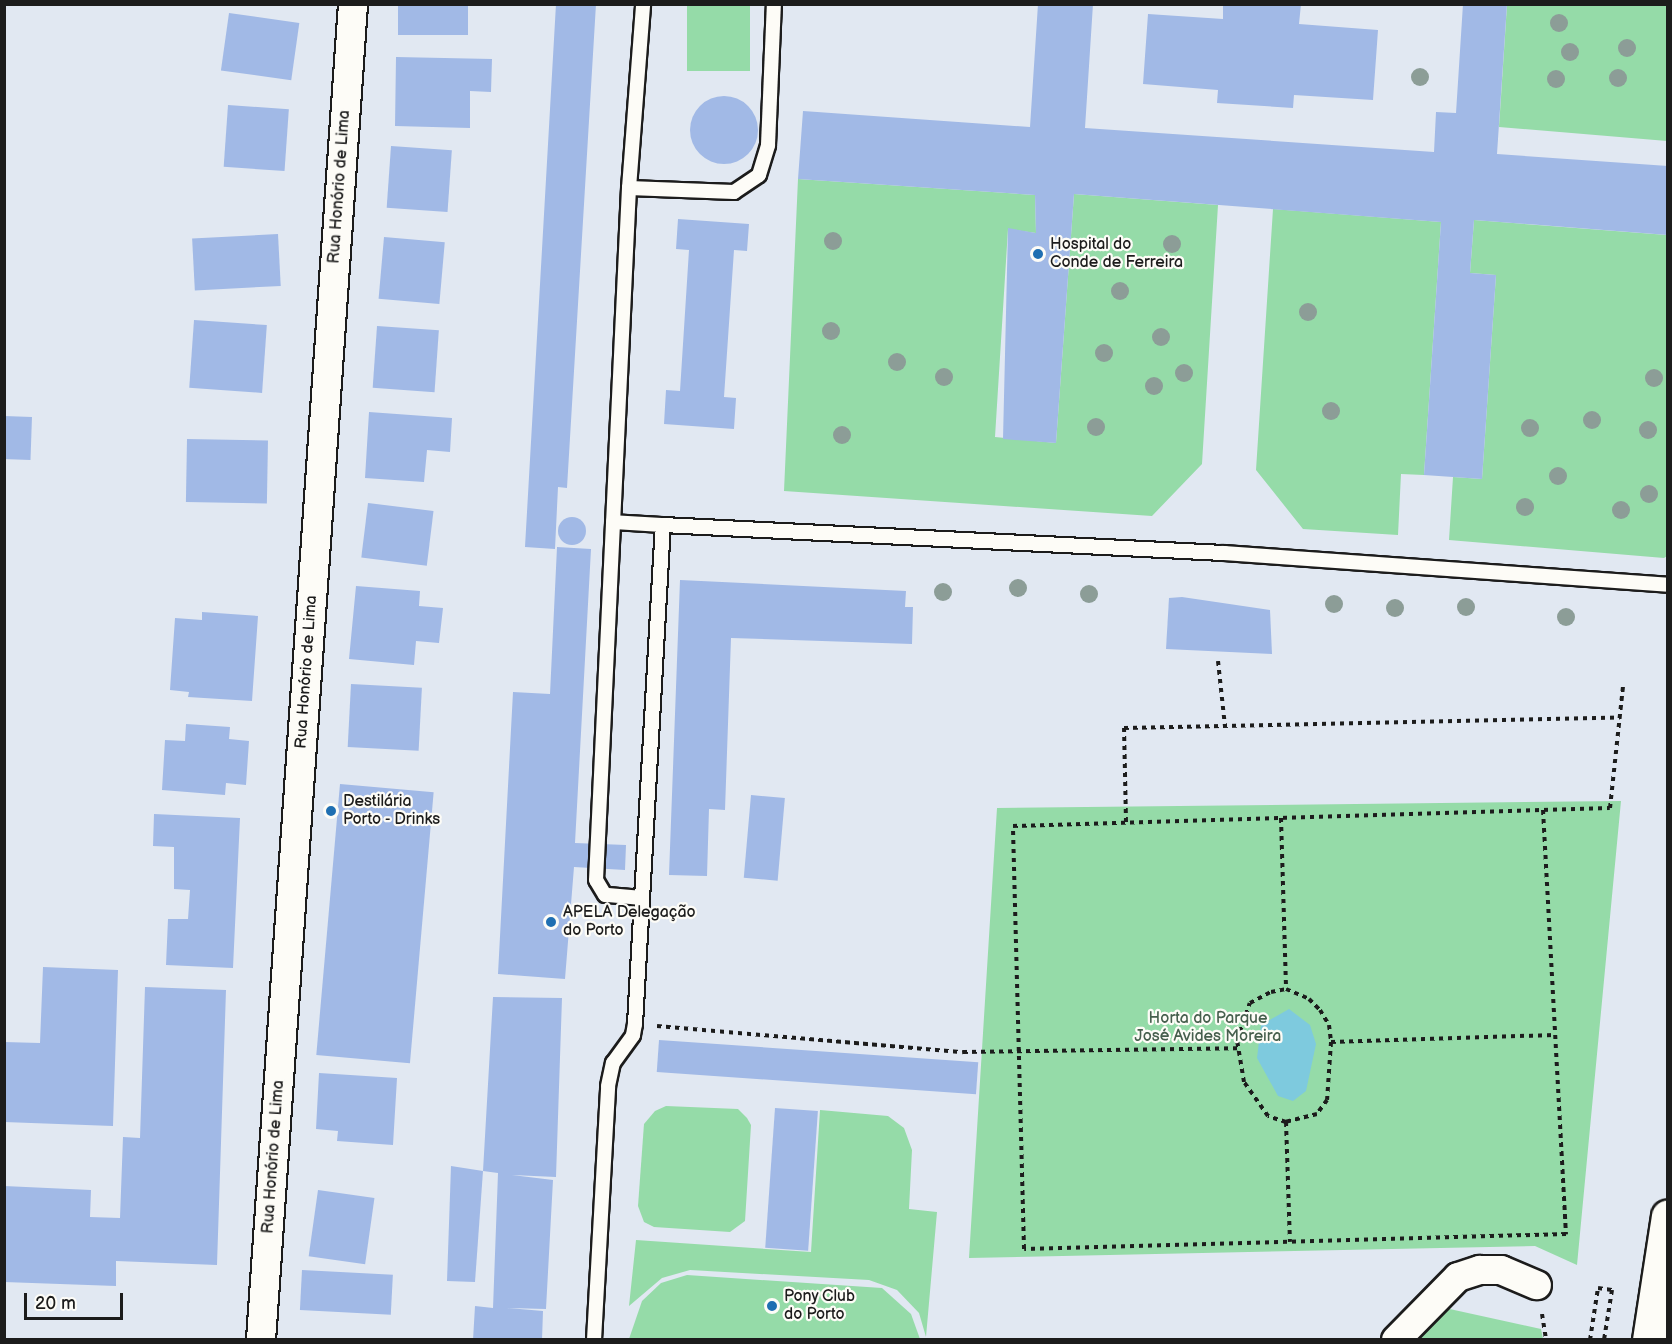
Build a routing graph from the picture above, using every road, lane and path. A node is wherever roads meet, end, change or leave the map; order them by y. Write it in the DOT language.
graph roads {
  1 [pos="353,4"];
  2 [pos="643,4"];
  3 [pos="774,4"];
  4 [pos="629,188"];
  5 [pos="613,522"];
  6 [pos="663,525"];
  7 [pos="1668,585"];
  8 [pos="1218,661"];
  9 [pos="1623,687"];
  10 [pos="1620,718"];
  11 [pos="1225,726"];
  12 [pos="1543,810"];
  13 [pos="1281,818"];
  14 [pos="1126,822"];
  15 [pos="642,898"];
  16 [pos="1286,989"];
  17 [pos="635,1024"];
  18 [pos="1555,1035"];
  19 [pos="1331,1042"];
  20 [pos="1238,1048"];
  21 [pos="1019,1053"];
  22 [pos="1286,1122"];
  23 [pos="1668,1216"];
  24 [pos="1290,1242"];
  25 [pos="1537,1285"];
  26 [pos="261,1340"];
  27 [pos="594,1340"];
  28 [pos="1396,1340"];
  29 [pos="1590,1340"];
  30 [pos="1604,1340"];
  31 [pos="1649,1340"];
  1 -- 26 [label="street, Rua Honório de Lima"];
  2 -- 4 [label="lane"];
  3 -- 4 [label="lane"];
  4 -- 5 [label="lane"];
  5 -- 6 [label="lane"];
  5 -- 15 [label="lane"];
  6 -- 7 [label="lane"];
  6 -- 15 [label="lane"];
  8 -- 11 [label="path"];
  9 -- 10 [label="path"];
  10 -- 11 [label="path"];
  10 -- 12 [label="path"];
  11 -- 14 [label="path"];
  12 -- 13 [label="path"];
  12 -- 18 [label="path"];
  13 -- 14 [label="path"];
  13 -- 16 [label="path"];
  14 -- 21 [label="path"];
  15 -- 17 [label="lane"];
  16 -- 19 [label="path"];
  16 -- 20 [label="path"];
  17 -- 21 [label="path"];
  17 -- 27 [label="lane"];
  18 -- 19 [label="path"];
  18 -- 24 [label="path"];
  19 -- 22 [label="path"];
  20 -- 21 [label="path"];
  20 -- 22 [label="path"];
  21 -- 24 [label="path"];
  22 -- 24 [label="path"];
  23 -- 31 [label="highway"];
  25 -- 28 [label="street"];
  29 -- 30 [label="path"];
}
